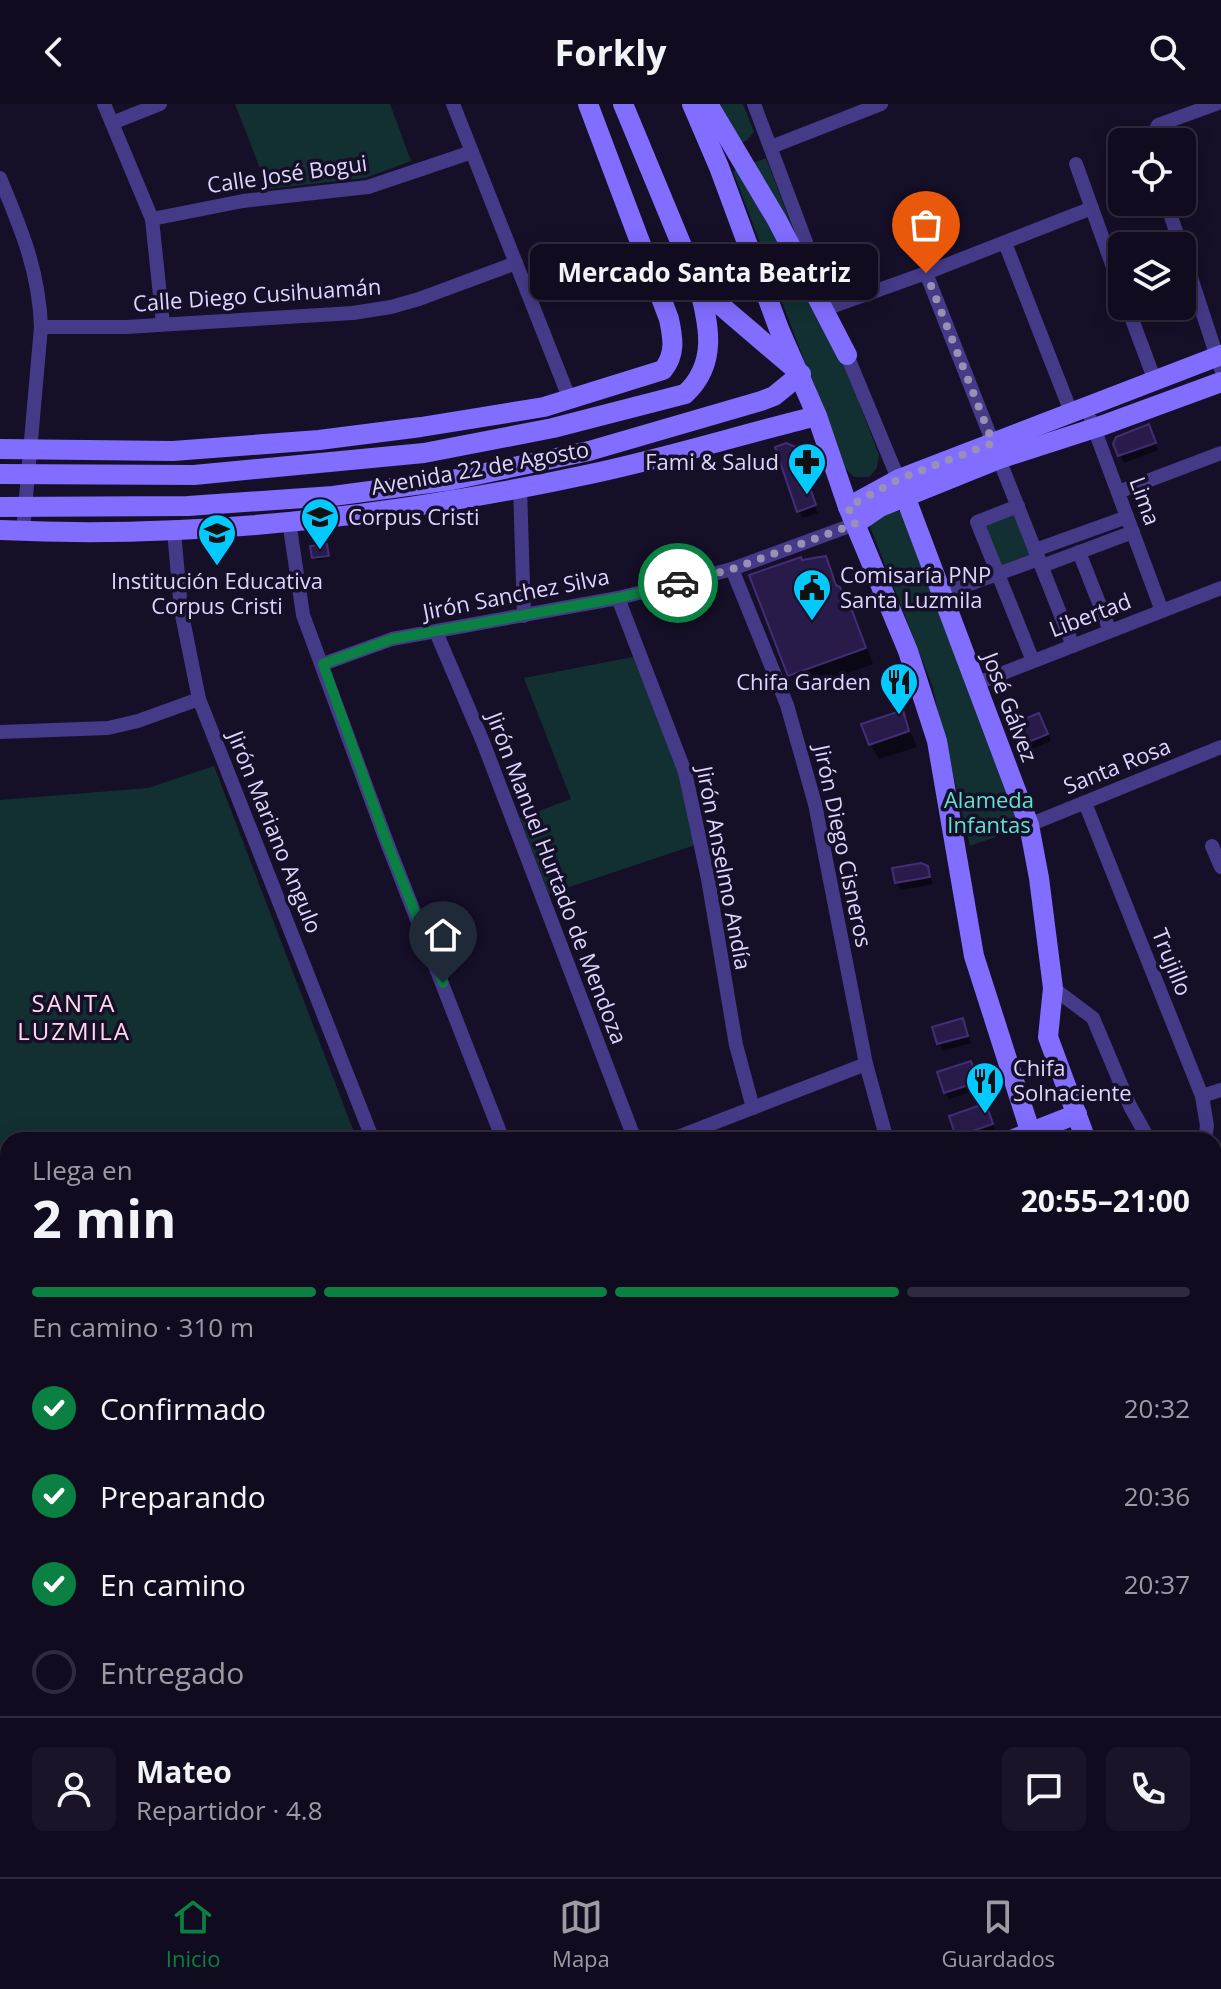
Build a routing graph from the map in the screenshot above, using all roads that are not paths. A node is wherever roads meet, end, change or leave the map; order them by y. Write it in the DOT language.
graph roads {
  1 [pos="104,104"];
  2 [pos="160,104"];
  3 [pos="453,104"];
  4 [pos="588,104"];
  5 [pos="623,104"];
  6 [pos="692,104"];
  7 [pos="708,104"];
  8 [pos="754,104"];
  9 [pos="881,104"];
  10 [pos="1216,104"];
  11 [pos="112,123"];
  12 [pos="1157,128"];
  13 [pos="771,147"];
  14 [pos="472,152"];
  15 [pos="1076,164"];
  16 [pos="0,178"];
  17 [pos="1092,208"];
  18 [pos="152,219"];
  19 [pos="1005,243"];
  20 [pos="1108,253"];
  21 [pos="516,263"];
  22 [pos="926,273"];
  23 [pos="699,287"];
  24 [pos="1196,291"];
  25 [pos="831,307"];
  26 [pos="1132,320"];
  27 [pos="163,324"];
  28 [pos="41,327"];
  29 [pos="847,355"];
  30 [pos="1220,360"];
  31 [pos="801,374"];
  32 [pos="1155,381"];
  33 [pos="1221,382"];
  34 [pos="570,400"];
  35 [pos="1078,410"];
  36 [pos="817,416"];
  37 [pos="1094,428"];
  38 [pos="628,440"];
  39 [pos="724,440"];
  40 [pos="0,449"];
  41 [pos="29,450"];
  42 [pos="996,451"];
  43 [pos="1221,453"];
  44 [pos="0,474"];
  45 [pos="27,475"];
  46 [pos="520,487"];
  47 [pos="902,488"];
  48 [pos="1118,492"];
  49 [pos="1018,506"];
  50 [pos="0,507"];
  51 [pos="24,509"];
  52 [pos="852,515"];
  53 [pos="1127,517"];
  54 [pos="289,521"];
  55 [pos="0,530"];
  56 [pos="23,531"];
  57 [pos="174,531"];
  58 [pos="1133,532"];
  59 [pos="1079,552"];
  60 [pos="1039,558"];
  61 [pos="732,569"];
  62 [pos="998,574"];
  63 [pos="1221,588"];
  64 [pos="942,594"];
  65 [pos="618,598"];
  66 [pos="1162,611"];
  67 [pos="524,616"];
  68 [pos="1110,631"];
  69 [pos="436,632"];
  70 [pos="1073,646"];
  71 [pos="1033,661"];
  72 [pos="323,664"];
  73 [pos="975,684"];
  74 [pos="199,699"];
  75 [pos="0,732"];
  76 [pos="1221,747"];
  77 [pos="1085,803"];
  78 [pos="1029,825"];
  79 [pos="1212,846"];
  80 [pos="1221,867"];
  81 [pos="1053,988"];
  82 [pos="866,1064"];
  83 [pos="1221,1090"];
  84 [pos="1202,1096"];
  85 [pos="753,1108"];
  86 [pos="1077,1114"];
  87 [pos="370,1132"];
  88 [pos="500,1132"];
  89 [pos="632,1132"];
  90 [pos="691,1132"];
  91 [pos="885,1132"];
  92 [pos="1023,1132"];
  93 [pos="1038,1132"];
  94 [pos="1083,1132"];
  95 [pos="1145,1132"];
  96 [pos="1206,1132"];
  1 -- 11 [label="street"];
  2 -- 11 [label="street"];
  3 -- 14 [label="street"];
  4 -- 34 [label="main road"];
  5 -- 23 [label="main road, Avenida 22 de Agosto"];
  6 -- 31 [label="main road"];
  7 -- 29 [label="main road"];
  8 -- 13 [label="street"];
  9 -- 13 [label="street"];
  10 -- 12 [label="street"];
  11 -- 18 [label="street"];
  13 -- 25 [label="street"];
  14 -- 18 [label="street, Calle José Bogui"];
  14 -- 21 [label="street"];
  15 -- 17 [label="street"];
  16 -- 28 [label="street"];
  17 -- 19 [label="street"];
  17 -- 20 [label="street"];
  18 -- 27 [label="street"];
  19 -- 22 [label="street"];
  19 -- 35 [label="street, Lima"];
  21 -- 27 [label="street, Calle Diego Cusihuamán"];
  21 -- 34 [label="street"];
  22 -- 25 [label="street"];
  22 -- 42 [label="street"];
  23 -- 31 [label="main road"];
  23 -- 45 [label="main road, Avenida 22 de Agosto"];
  24 -- 30 [label="street"];
  25 -- 29 [label="street"];
  26 -- 32 [label="street"];
  27 -- 28 [label="street, Calle Diego Cusihuamán"];
  28 -- 41 [label="street"];
  29 -- 47 [label="street"];
  30 -- 32 [label="main road"];
  31 -- 36 [label="main road"];
  31 -- 38 [label="main road, Avenida 22 de Agosto"];
  32 -- 35 [label="main road"];
  33 -- 37 [label="main road"];
  34 -- 41 [label="main road"];
  35 -- 37 [label="street, Lima"];
  35 -- 42 [label="main road"];
  36 -- 39 [label="main road, Avenida 22 de Agosto"];
  36 -- 52 [label="main road"];
  37 -- 42 [label="main road"];
  37 -- 48 [label="street, Lima"];
  38 -- 39 [label="main road"];
  38 -- 51 [label="main road, Avenida 22 de Agosto"];
  39 -- 46 [label="main road, Avenida 22 de Agosto"];
  40 -- 41 [label="main road"];
  41 -- 45 [label="street"];
  42 -- 47 [label="main road"];
  42 -- 49 [label="street"];
  43 -- 48 [label="street"];
  44 -- 45 [label="main road, Avenida 22 de Agosto"];
  45 -- 51 [label="street"];
  46 -- 54 [label="main road, Avenida 22 de Agosto"];
  46 -- 67 [label="street"];
  47 -- 52 [label="main road"];
  47 -- 64 [label="main road, José Gálvez"];
  48 -- 53 [label="street, Lima"];
  49 -- 60 [label="street"];
  49 -- 62 [label="street"];
  50 -- 51 [label="main road, Avenida 22 de Agosto"];
  51 -- 56 [label="street"];
  52 -- 61 [label="street, Jirón Sanchez Silva"];
  52 -- 92 [label="main road"];
  53 -- 58 [label="street, Lima"];
  53 -- 60 [label="street"];
  54 -- 57 [label="main road, Avenida 22 de Agosto"];
  54 -- 72 [label="street"];
  55 -- 56 [label="main road, Avenida 22 de Agosto"];
  56 -- 57 [label="main road, Avenida 22 de Agosto"];
  57 -- 74 [label="street, Jirón Mariano Angulo"];
  58 -- 59 [label="street"];
  58 -- 66 [label="street, Lima"];
  59 -- 60 [label="street"];
  59 -- 68 [label="street"];
  60 -- 62 [label="street"];
  60 -- 70 [label="street"];
  61 -- 65 [label="street, Jirón Sanchez Silva"];
  61 -- 82 [label="street, Jirón Diego Cisneros"];
  62 -- 64 [label="street"];
  62 -- 71 [label="street"];
  63 -- 66 [label="street, Libertad"];
  64 -- 73 [label="main road, José Gálvez"];
  65 -- 67 [label="street, Jirón Sanchez Silva"];
  65 -- 85 [label="street, Jirón Anselmo Andía"];
  66 -- 68 [label="street, Libertad"];
  67 -- 69 [label="street, Jirón Sanchez Silva"];
  68 -- 70 [label="street, Libertad"];
  69 -- 72 [label="street, Jirón Sanchez Silva"];
  69 -- 89 [label="street, Jirón Manuel Hurtado de Mendoza"];
  70 -- 71 [label="street, Libertad"];
  71 -- 73 [label="street, Libertad"];
  72 -- 88 [label="street"];
  73 -- 78 [label="main road, José Gálvez"];
  74 -- 75 [label="street"];
  74 -- 87 [label="street, Jirón Mariano Angulo"];
  76 -- 77 [label="street, Santa Rosa"];
  77 -- 78 [label="street, Santa Rosa"];
  77 -- 84 [label="street, Trujillo"];
  78 -- 81 [label="main road, José Gálvez"];
  79 -- 80 [label="street"];
  81 -- 86 [label="main road, José Gálvez"];
  81 -- 95 [label="street"];
  82 -- 85 [label="street"];
  82 -- 91 [label="street, Jirón Diego Cisneros"];
  83 -- 84 [label="street"];
  84 -- 96 [label="street, Trujillo"];
  85 -- 90 [label="street"];
  86 -- 93 [label="main road"];
  86 -- 94 [label="main road"];
}
